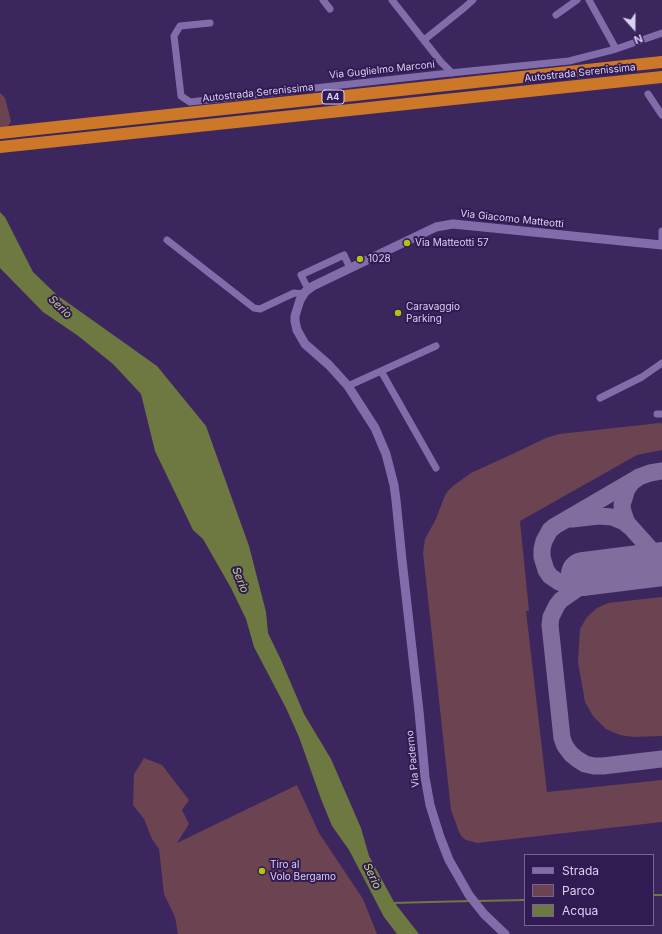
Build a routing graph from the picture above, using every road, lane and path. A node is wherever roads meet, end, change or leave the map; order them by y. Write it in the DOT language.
graph roads {
  1 [pos="323,0"];
  2 [pos="392,0"];
  3 [pos="473,0"];
  4 [pos="577,0"];
  5 [pos="589,0"];
  6 [pos="330,9"];
  7 [pos="556,15"];
  8 [pos="210,22"];
  9 [pos="662,34"];
  10 [pos="424,40"];
  11 [pos="616,49"];
  12 [pos="441,62"];
  13 [pos="662,62"];
  14 [pos="452,73"];
  15 [pos="444,74"];
  16 [pos="662,76"];
  17 [pos="648,94"];
  18 [pos="662,115"];
  19 [pos="2,133"];
  20 [pos="0,147"];
  21 [pos="662,231"];
  22 [pos="166,240"];
  23 [pos="662,240"];
  24 [pos="662,245"];
  25 [pos="350,268"];
  26 [pos="306,292"];
  27 [pos="436,346"];
  28 [pos="662,363"];
  29 [pos="381,371"];
  30 [pos="348,386"];
  31 [pos="600,398"];
  32 [pos="436,468"];
  33 [pos="505,934"];
  1 -- 6 [label="street"];
  2 -- 10 [label="street"];
  3 -- 10 [label="street"];
  4 -- 7 [label="street"];
  5 -- 11 [label="street"];
  8 -- 15 [label="street, Via Guglielmo Marconi"];
  9 -- 11 [label="street, Via Guglielmo Marconi"];
  10 -- 12 [label="street"];
  11 -- 14 [label="street, Via Guglielmo Marconi"];
  12 -- 14 [label="street"];
  12 -- 15 [label="street"];
  13 -- 19 [label="highway, Autostrada Serenissima / A4"];
  14 -- 15 [label="street, Via Guglielmo Marconi"];
  16 -- 20 [label="highway, Autostrada Serenissima / A4"];
  17 -- 18 [label="street"];
  21 -- 23 [label="street"];
  22 -- 26 [label="street, Via Giacomo Matteotti"];
  24 -- 25 [label="street, Via Giacomo Matteotti"];
  25 -- 26 [label="street, Via Giacomo Matteotti"];
  25 -- 26 [label="street"];
  26 -- 30 [label="street"];
  27 -- 29 [label="street"];
  28 -- 31 [label="street"];
  29 -- 30 [label="street"];
  29 -- 32 [label="street"];
  30 -- 33 [label="street, Via Paderno"];
}
